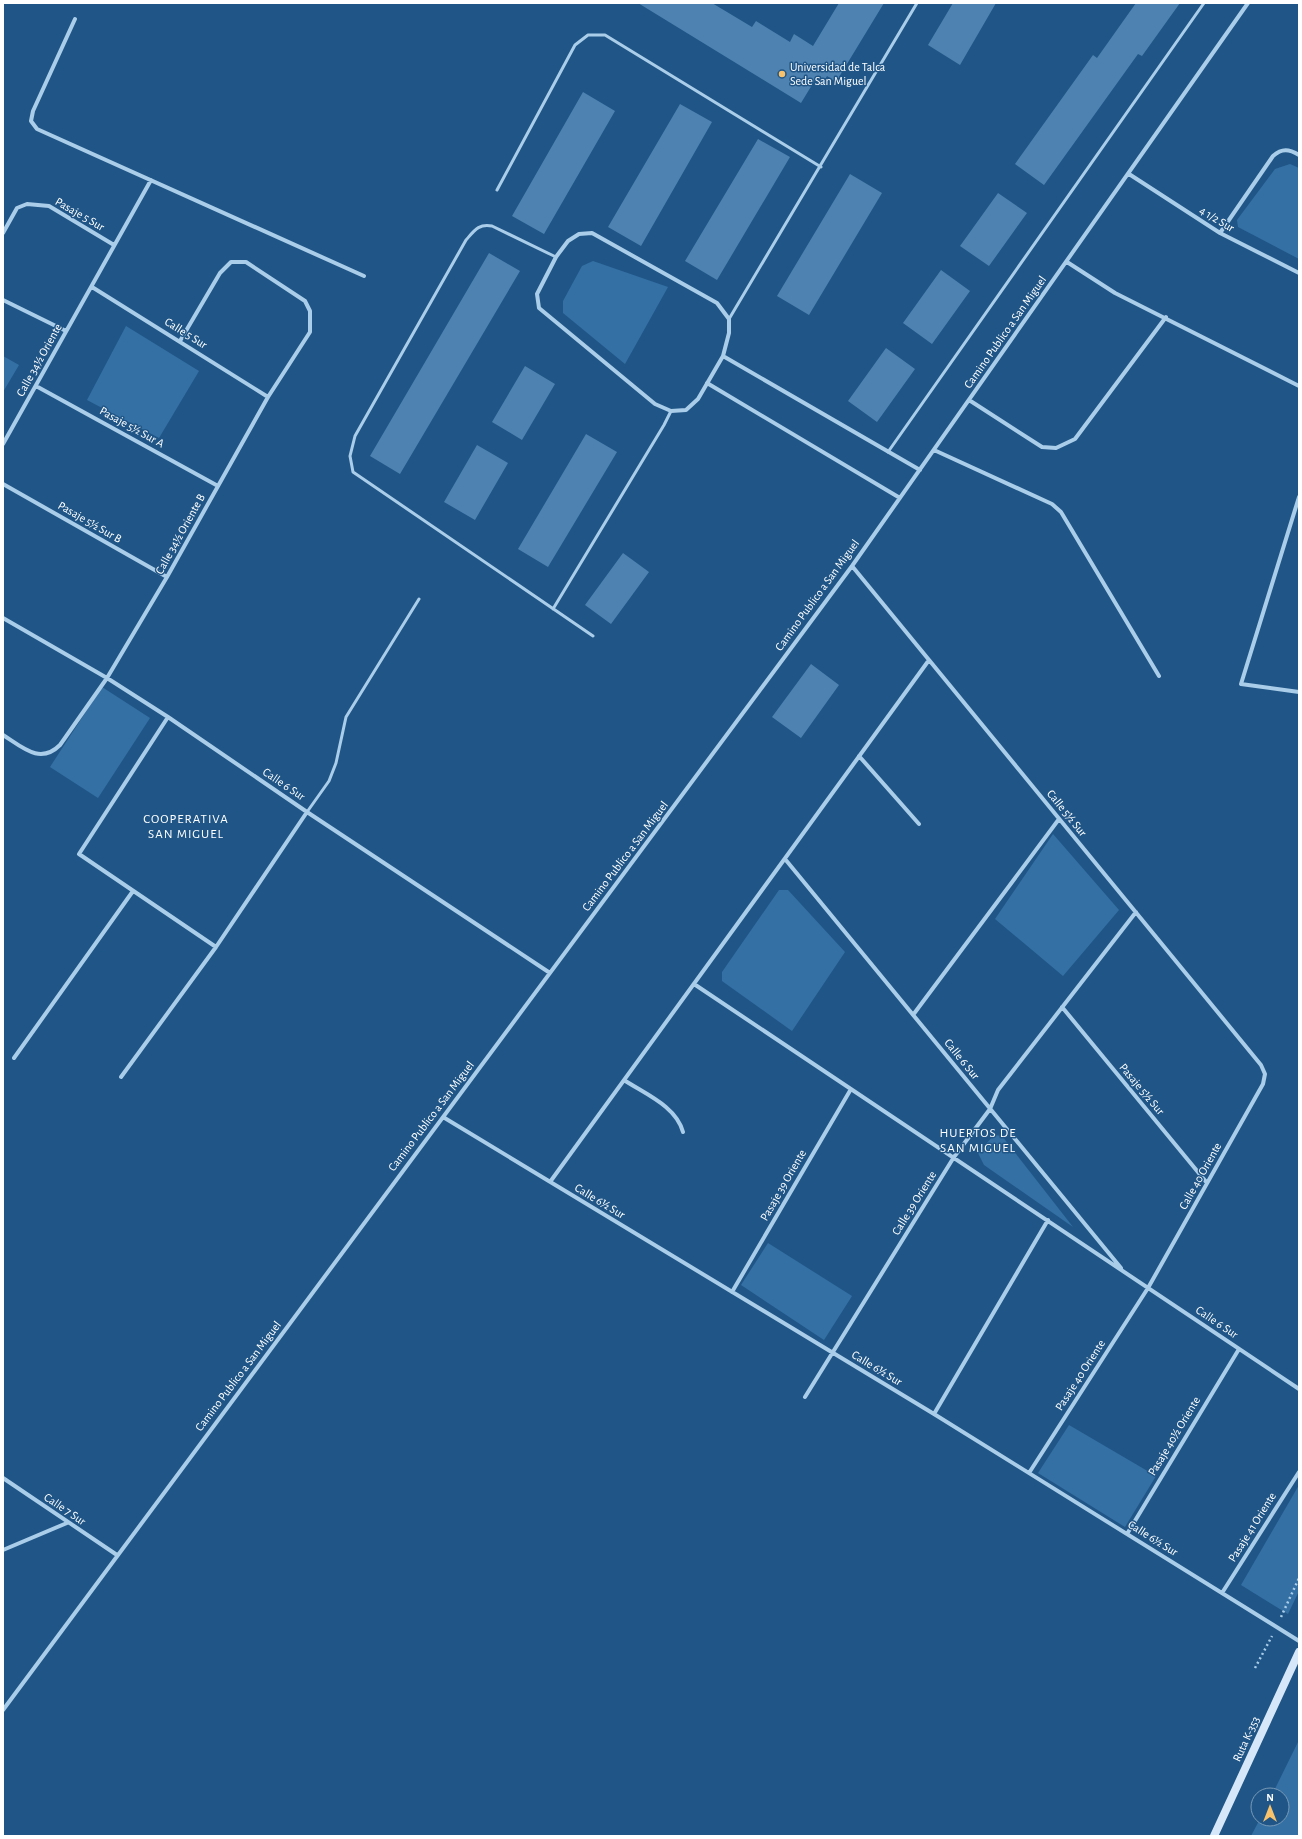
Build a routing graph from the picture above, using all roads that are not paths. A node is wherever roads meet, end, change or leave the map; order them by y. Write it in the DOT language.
graph roads {
  1 [pos="917,3"];
  2 [pos="1204,3"];
  3 [pos="1248,3"];
  4 [pos="75,18"];
  5 [pos="1299,155"];
  6 [pos="821,167"];
  7 [pos="1129,174"];
  8 [pos="151,180"];
  9 [pos="497,190"];
  10 [pos="3,233"];
  11 [pos="1220,233"];
  12 [pos="114,245"];
  13 [pos="556,257"];
  14 [pos="1067,262"];
  15 [pos="1299,272"];
  16 [pos="364,276"];
  17 [pos="92,287"];
  18 [pos="3,300"];
  19 [pos="1166,317"];
  20 [pos="729,319"];
  21 [pos="66,331"];
  22 [pos="180,341"];
  23 [pos="723,356"];
  24 [pos="707,383"];
  25 [pos="36,386"];
  26 [pos="1299,386"];
  27 [pos="268,397"];
  28 [pos="969,400"];
  29 [pos="671,411"];
  30 [pos="3,444"];
  31 [pos="934,450"];
  32 [pos="888,452"];
  33 [pos="920,470"];
  34 [pos="3,484"];
  35 [pos="218,486"];
  36 [pos="1299,497"];
  37 [pos="900,498"];
  38 [pos="852,566"];
  39 [pos="167,578"];
  40 [pos="419,599"];
  41 [pos="553,609"];
  42 [pos="3,618"];
  43 [pos="593,636"];
  44 [pos="929,660"];
  45 [pos="1159,676"];
  46 [pos="107,678"];
  47 [pos="1299,692"];
  48 [pos="168,717"];
  49 [pos="3,735"];
  50 [pos="859,756"];
  51 [pos="307,812"];
  52 [pos="1059,819"];
  53 [pos="919,824"];
  54 [pos="785,859"];
  55 [pos="133,891"];
  56 [pos="1136,912"];
  57 [pos="216,947"];
  58 [pos="550,973"];
  59 [pos="694,984"];
  60 [pos="1062,1007"];
  61 [pos="913,1015"];
  62 [pos="14,1058"];
  63 [pos="1265,1074"];
  64 [pos="121,1077"];
  65 [pos="624,1080"];
  66 [pos="851,1089"];
  67 [pos="990,1109"];
  68 [pos="443,1117"];
  69 [pos="683,1132"];
  70 [pos="954,1157"];
  71 [pos="550,1182"];
  72 [pos="1207,1183"];
  73 [pos="1048,1220"];
  74 [pos="1124,1272"];
  75 [pos="1148,1288"];
  76 [pos="732,1292"];
  77 [pos="1239,1349"];
  78 [pos="832,1353"];
  79 [pos="1299,1389"];
  80 [pos="805,1397"];
  81 [pos="934,1414"];
  82 [pos="1299,1472"];
  83 [pos="1029,1474"];
  84 [pos="3,1478"];
  85 [pos="67,1523"];
  86 [pos="1127,1534"];
  87 [pos="3,1550"];
  88 [pos="117,1555"];
  89 [pos="1222,1593"];
  90 [pos="1299,1641"];
  91 [pos="1299,1652"];
  92 [pos="3,1710"];
  93 [pos="1214,1836"];
  1 -- 6 [label="lane"];
  2 -- 32 [label="lane"];
  3 -- 7 [label="street, Camino Publico a San Miguel"];
  4 -- 8 [label="street"];
  5 -- 11 [label="street"];
  6 -- 9 [label="lane"];
  6 -- 20 [label="lane"];
  7 -- 11 [label="street, 4 1/2 Sur"];
  7 -- 14 [label="street, Camino Publico a San Miguel"];
  8 -- 12 [label="street, Calle 34½ Oriente"];
  8 -- 16 [label="street"];
  10 -- 12 [label="street, Pasaje 5 Sur"];
  11 -- 15 [label="street, 4 1/2 Sur"];
  12 -- 17 [label="street, Calle 34½ Oriente"];
  13 -- 20 [label="street"];
  13 -- 29 [label="street"];
  13 -- 41 [label="lane"];
  14 -- 19 [label="street"];
  14 -- 28 [label="street, Camino Publico a San Miguel"];
  17 -- 21 [label="street, Calle 34½ Oriente"];
  17 -- 22 [label="street, Calle 5 Sur"];
  18 -- 21 [label="street"];
  19 -- 26 [label="street"];
  19 -- 28 [label="street"];
  20 -- 23 [label="street"];
  21 -- 25 [label="street, Calle 34½ Oriente"];
  22 -- 27 [label="street, Calle 5 Sur"];
  22 -- 27 [label="street, Calle 34½ Oriente B"];
  23 -- 24 [label="street"];
  23 -- 32 [label="street"];
  24 -- 29 [label="street"];
  24 -- 37 [label="street"];
  25 -- 30 [label="street, Calle 34½ Oriente"];
  25 -- 35 [label="street, Pasaje 5½ Sur A"];
  27 -- 35 [label="street, Calle 34½ Oriente B"];
  28 -- 31 [label="street, Camino Publico a San Miguel"];
  29 -- 41 [label="lane"];
  31 -- 33 [label="street, Camino Publico a San Miguel"];
  31 -- 45 [label="street"];
  32 -- 33 [label="street"];
  33 -- 37 [label="street, Camino Publico a San Miguel"];
  34 -- 39 [label="street, Pasaje 5½ Sur B"];
  35 -- 39 [label="street, Calle 34½ Oriente B"];
  36 -- 47 [label="street"];
  37 -- 38 [label="street, Camino Publico a San Miguel"];
  38 -- 44 [label="street, Calle 5½ Sur"];
  38 -- 58 [label="street, Camino Publico a San Miguel"];
  39 -- 46 [label="street, Calle 34½ Oriente B"];
  40 -- 51 [label="lane"];
  41 -- 43 [label="lane"];
  42 -- 46 [label="street, Calle 6 Sur"];
  44 -- 50 [label="street"];
  44 -- 52 [label="street, Calle 5½ Sur"];
  46 -- 48 [label="street, Calle 6 Sur"];
  46 -- 49 [label="street, Calle 34½ Oriente B"];
  48 -- 51 [label="street, Calle 6 Sur"];
  48 -- 55 [label="street"];
  50 -- 53 [label="street"];
  50 -- 54 [label="street"];
  51 -- 57 [label="street"];
  51 -- 58 [label="street, Calle 6 Sur"];
  52 -- 56 [label="street, Calle 5½ Sur"];
  52 -- 61 [label="street"];
  54 -- 59 [label="street"];
  54 -- 61 [label="street, Calle 6 Sur"];
  55 -- 57 [label="street"];
  55 -- 62 [label="street"];
  56 -- 60 [label="street, Calle 39 Oriente"];
  56 -- 63 [label="street, Calle 5½ Sur"];
  57 -- 64 [label="street"];
  58 -- 68 [label="street, Camino Publico a San Miguel"];
  59 -- 65 [label="street"];
  59 -- 66 [label="street, Calle 6 Sur"];
  60 -- 67 [label="street, Calle 39 Oriente"];
  60 -- 72 [label="street, Pasaje 5½ Sur"];
  61 -- 67 [label="street, Calle 6 Sur"];
  63 -- 72 [label="street, Calle 40 Oriente"];
  65 -- 69 [label="street"];
  65 -- 71 [label="street"];
  66 -- 70 [label="street, Calle 6 Sur"];
  66 -- 76 [label="street, Pasaje 39 Oriente"];
  67 -- 70 [label="street, Calle 39 Oriente"];
  67 -- 74 [label="street, Calle 6 Sur"];
  68 -- 71 [label="street, Calle 6½ Sur"];
  68 -- 88 [label="street, Camino Publico a San Miguel"];
  70 -- 73 [label="street, Calle 6 Sur"];
  70 -- 78 [label="street, Calle 39 Oriente"];
  71 -- 76 [label="street, Calle 6½ Sur"];
  72 -- 75 [label="street, Calle 40 Oriente"];
  73 -- 74 [label="street, Calle 6 Sur"];
  73 -- 81 [label="street"];
  74 -- 75 [label="street, Calle 6 Sur"];
  75 -- 77 [label="street, Calle 6 Sur"];
  75 -- 83 [label="street, Pasaje 40 Oriente"];
  76 -- 78 [label="street, Calle 6½ Sur"];
  77 -- 79 [label="street, Calle 6 Sur"];
  77 -- 86 [label="street, Pasaje 40½ Oriente"];
  78 -- 80 [label="street, Calle 39 Oriente"];
  78 -- 81 [label="street, Calle 6½ Sur"];
  81 -- 83 [label="street, Calle 6½ Sur"];
  82 -- 89 [label="street, Pasaje 41 Oriente"];
  83 -- 86 [label="street, Calle 6½ Sur"];
  84 -- 85 [label="street, Calle 7 Sur"];
  85 -- 87 [label="street"];
  85 -- 88 [label="street, Calle 7 Sur"];
  86 -- 89 [label="street, Calle 6½ Sur"];
  88 -- 92 [label="street, Camino Publico a San Miguel"];
  89 -- 90 [label="street, Calle 6½ Sur"];
  91 -- 93 [label="street, Ruta K-353"];
}
